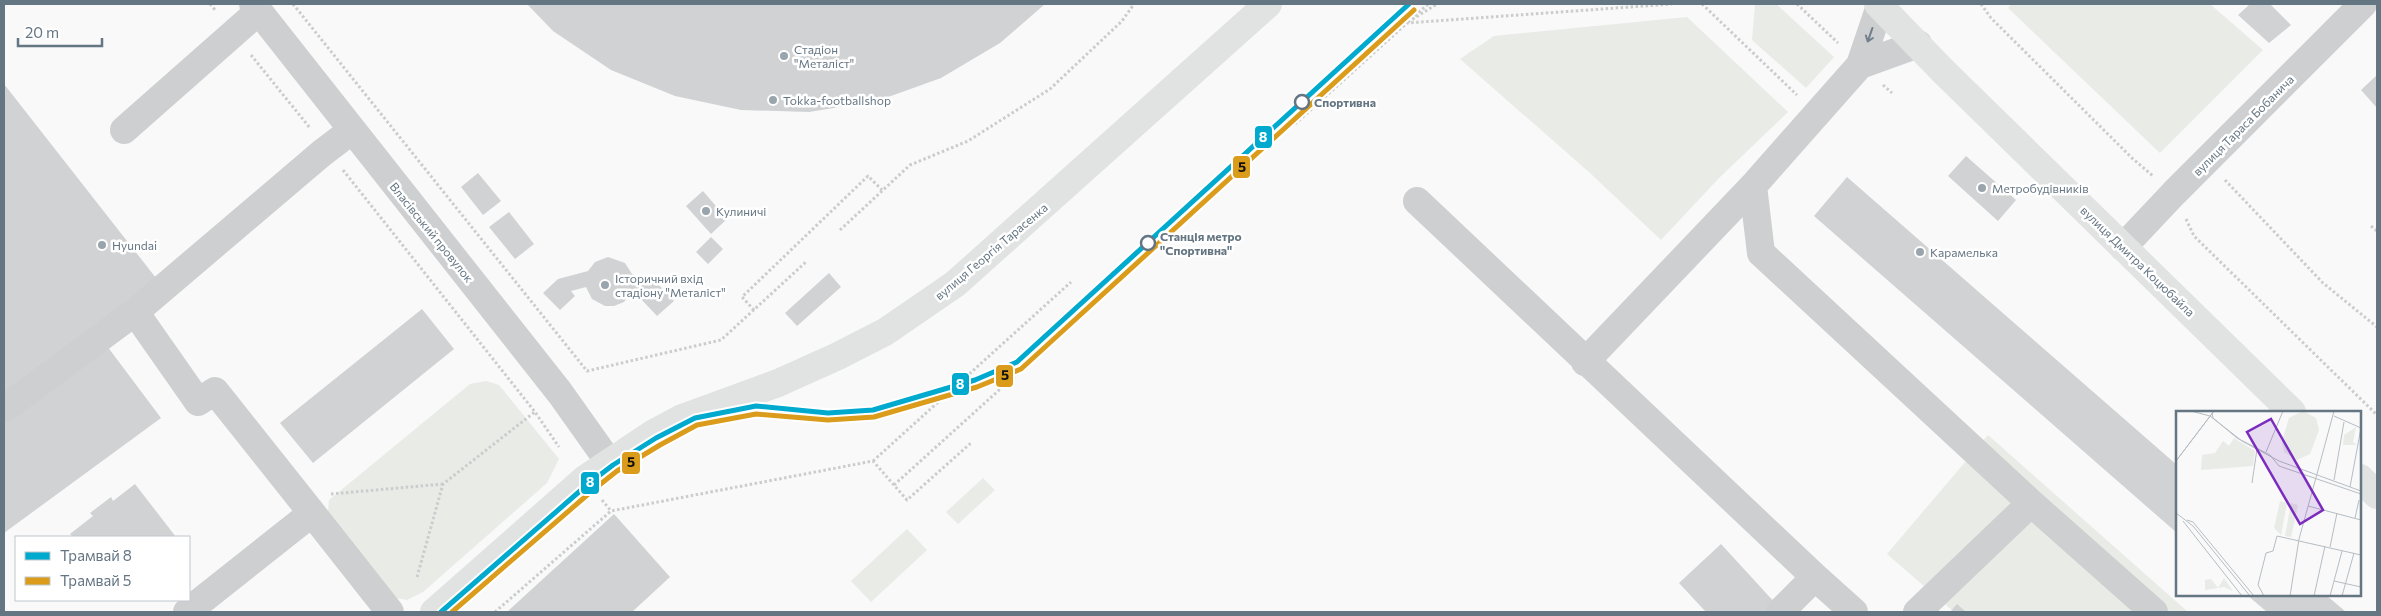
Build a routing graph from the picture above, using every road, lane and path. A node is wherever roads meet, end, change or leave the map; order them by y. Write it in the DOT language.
graph roads {
  1 [pos="210,4"];
  2 [pos="293,4"];
  3 [pos="1134,4"];
  4 [pos="1268,4"];
  5 [pos="1428,4"];
  6 [pos="1437,4"];
  7 [pos="1672,4"];
  8 [pos="1702,4"];
  9 [pos="2363,4"];
  10 [pos="1879,5"];
  11 [pos="256,7"];
  12 [pos="1407,23"];
  13 [pos="234,34"];
  14 [pos="1918,44"];
  15 [pos="1860,64"];
  16 [pos="1816,114"];
  17 [pos="1295,124"];
  18 [pos="124,130"];
  19 [pos="351,131"];
  20 [pos="327,149"];
  21 [pos="2207,161"];
  22 [pos="1753,186"];
  23 [pos="882,190"];
  24 [pos="1417,201"];
  25 [pos="2371,226"];
  26 [pos="840,230"];
  27 [pos="2377,232"];
  28 [pos="2123,247"];
  29 [pos="807,261"];
  30 [pos="1071,282"];
  31 [pos="1091,307"];
  32 [pos="754,310"];
  33 [pos="136,312"];
  34 [pos="2377,327"];
  35 [pos="1585,362"];
  36 [pos="4,409"];
  37 [pos="2291,411"];
  38 [pos="535,412"];
  39 [pos="972,442"];
  40 [pos="559,447"];
  41 [pos="873,461"];
  42 [pos="609,462"];
  43 [pos="2361,479"];
  44 [pos="443,484"];
  45 [pos="894,485"];
  46 [pos="2377,495"];
  47 [pos="601,499"];
  48 [pos="2031,503"];
  49 [pos="320,504"];
  50 [pos="611,511"];
  51 [pos="417,576"];
  52 [pos="1815,577"];
  53 [pos="187,612"];
  54 [pos="390,612"];
  55 [pos="434,612"];
  56 [pos="495,612"];
  57 [pos="1780,612"];
  58 [pos="1854,612"];
  59 [pos="1917,612"];
  60 [pos="2154,612"];
  1 -- 13 [label="path"];
  2 -- 32 [label="path"];
  3 -- 23 [label="path"];
  4 -- 42 [label="main road, вулиця Георгія Тарасенка"];
  5 -- 12 [label="path"];
  6 -- 12 [label="path"];
  7 -- 12 [label="path"];
  8 -- 16 [label="path"];
  9 -- 21 [label="street, вулиця Тараса Бобанича"];
  10 -- 14 [label="main road, вулиця Дмитра Коцюбайла"];
  10 -- 15 [label="street, one-way"];
  11 -- 13 [label="street"];
  11 -- 19 [label="street, Власівський провулок"];
  12 -- 17 [label="path"];
  13 -- 18 [label="street"];
  13 -- 20 [label="path"];
  14 -- 15 [label="street"];
  14 -- 28 [label="main road, вулиця Дмитра Коцюбайла"];
  15 -- 16 [label="street"];
  16 -- 22 [label="street"];
  19 -- 20 [label="street"];
  19 -- 42 [label="street, Власівський провулок"];
  20 -- 33 [label="street"];
  20 -- 38 [label="path"];
  21 -- 28 [label="street, вулиця Тараса Бобанича"];
  21 -- 34 [label="path"];
  22 -- 35 [label="street"];
  22 -- 48 [label="street"];
  23 -- 26 [label="path"];
  23 -- 32 [label="path"];
  24 -- 35 [label="street"];
  25 -- 27 [label="path"];
  28 -- 37 [label="main road, вулиця Дмитра Коцюбайла"];
  29 -- 32 [label="path"];
  30 -- 41 [label="path"];
  31 -- 45 [label="path"];
  33 -- 36 [label="street"];
  33 -- 49 [label="street"];
  35 -- 52 [label="street"];
  38 -- 40 [label="path"];
  38 -- 44 [label="path"];
  39 -- 45 [label="path"];
  41 -- 45 [label="path"];
  41 -- 50 [label="path"];
  42 -- 55 [label="main road, вулиця Георгія Тарасенка"];
  43 -- 46 [label="main road"];
  44 -- 49 [label="path"];
  44 -- 51 [label="path"];
  47 -- 50 [label="path"];
  48 -- 59 [label="street"];
  48 -- 60 [label="street"];
  49 -- 53 [label="street"];
  49 -- 54 [label="street"];
  50 -- 56 [label="path"];
  52 -- 57 [label="street"];
  52 -- 58 [label="street"];
}
